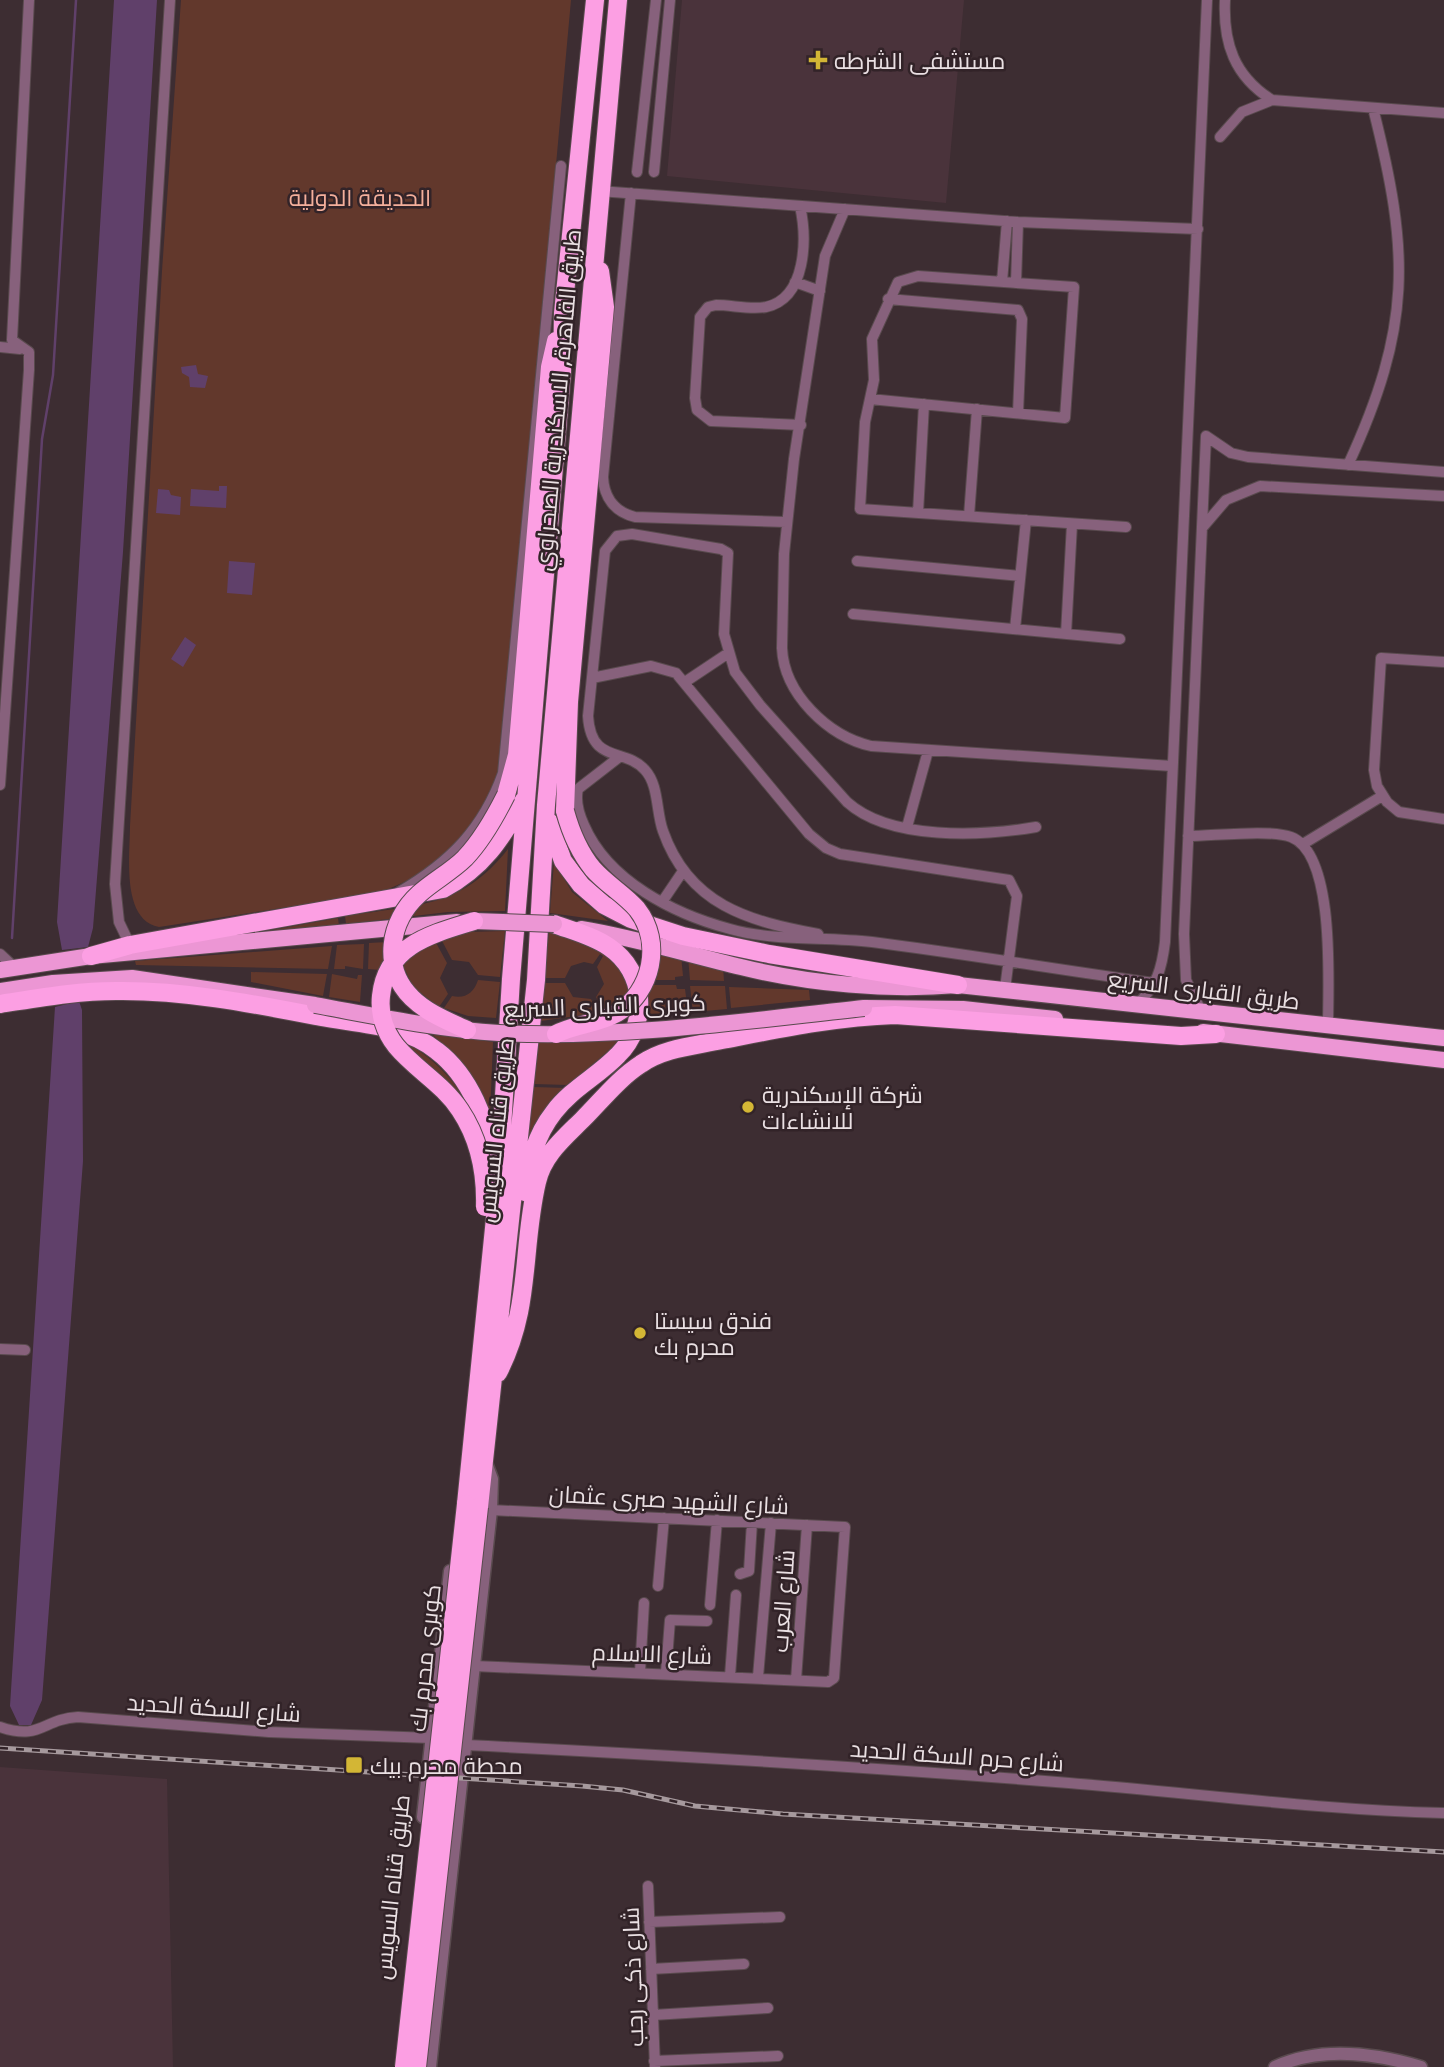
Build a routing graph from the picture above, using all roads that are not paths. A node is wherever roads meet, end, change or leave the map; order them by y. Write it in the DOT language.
graph roads {
  1 [pos="29,0"];
  2 [pos="170,0"];
  3 [pos="595,0"];
  4 [pos="618,0"];
  5 [pos="656,0"];
  6 [pos="670,0"];
  7 [pos="1208,0"];
  8 [pos="1225,0"];
  9 [pos="1207,22"];
  10 [pos="1224,24"];
  11 [pos="1272,100"];
  12 [pos="1373,108"];
  13 [pos="1444,113"];
  14 [pos="1220,137"];
  15 [pos="569,166"];
  16 [pos="637,172"];
  17 [pos="654,172"];
  18 [pos="599,191"];
  19 [pos="631,193"];
  20 [pos="800,206"];
  21 [pos="845,209"];
  22 [pos="1007,221"];
  23 [pos="1018,222"];
  24 [pos="1198,229"];
  25 [pos="595,262"];
  26 [pos="795,282"];
  27 [pos="1002,282"];
  28 [pos="1016,283"];
  29 [pos="820,291"];
  30 [pos="888,299"];
  31 [pos="563,324"];
  32 [pos="0,347"];
  33 [pos="28,349"];
  34 [pos="870,399"];
  35 [pos="924,404"];
  36 [pos="977,409"];
  37 [pos="1018,413"];
  38 [pos="801,425"];
  39 [pos="1348,465"];
  40 [pos="1444,472"];
  41 [pos="1444,496"];
  42 [pos="918,513"];
  43 [pos="970,516"];
  44 [pos="1026,520"];
  45 [pos="786,522"];
  46 [pos="1072,524"];
  47 [pos="1126,527"];
  48 [pos="1201,528"];
  49 [pos="857,561"];
  50 [pos="1020,576"];
  51 [pos="853,614"];
  52 [pos="1016,629"];
  53 [pos="1066,634"];
  54 [pos="1120,639"];
  55 [pos="727,654"];
  56 [pos="1444,662"];
  57 [pos="592,678"];
  58 [pos="685,682"];
  59 [pos="3,717"];
  60 [pos="928,751"];
  61 [pos="618,758"];
  62 [pos="1172,766"];
  63 [pos="0,785"];
  64 [pos="527,794"];
  65 [pos="1382,796"];
  66 [pos="546,804"];
  67 [pos="1444,819"];
  68 [pos="907,827"];
  69 [pos="1036,827"];
  70 [pos="1188,836"];
  71 [pos="1303,844"];
  72 [pos="683,871"];
  73 [pos="662,902"];
  74 [pos="379,903"];
  75 [pos="474,921"];
  76 [pos="554,924"];
  77 [pos="820,938"];
  78 [pos="130,946"];
  79 [pos="0,954"];
  80 [pos="91,956"];
  81 [pos="1008,962"];
  82 [pos="7,969"];
  83 [pos="1155,983"];
  84 [pos="958,985"];
  85 [pos="1005,989"];
  86 [pos="0,991"];
  87 [pos="0,1004"];
  88 [pos="1137,1004"];
  89 [pos="1200,1011"];
  90 [pos="1328,1027"];
  91 [pos="467,1030"];
  92 [pos="556,1034"];
  93 [pos="1216,1034"];
  94 [pos="1444,1038"];
  95 [pos="1444,1060"];
  96 [pos="499,1179"];
  97 [pos="0,1349"];
  98 [pos="24,1350"];
  99 [pos="481,1353"];
  100 [pos="507,1356"];
  101 [pos="493,1384"];
  102 [pos="473,1422"];
  103 [pos="479,1507"];
  104 [pos="664,1518"];
  105 [pos="717,1520"];
  106 [pos="752,1522"];
  107 [pos="771,1523"];
  108 [pos="807,1525"];
  109 [pos="740,1574"];
  110 [pos="658,1586"];
  111 [pos="736,1595"];
  112 [pos="644,1603"];
  113 [pos="710,1605"];
  114 [pos="708,1621"];
  115 [pos="474,1666"];
  116 [pos="640,1672"];
  117 [pos="666,1672"];
  118 [pos="730,1676"];
  119 [pos="758,1677"];
  120 [pos="796,1680"];
  121 [pos="828,1682"];
  122 [pos="0,1727"];
  123 [pos="431,1738"];
  124 [pos="466,1745"];
  125 [pos="1444,1813"];
  126 [pos="648,1886"];
  127 [pos="780,1917"];
  128 [pos="649,1922"];
  129 [pos="744,1964"];
  130 [pos="651,1969"];
  131 [pos="768,2008"];
  132 [pos="653,2015"];
  133 [pos="778,2056"];
  134 [pos="690,2063"];
  135 [pos="655,2064"];
  136 [pos="395,2067"];
  137 [pos="404,2067"];
  138 [pos="417,2067"];
  139 [pos="430,2067"];
  140 [pos="1275,2067"];
  141 [pos="1421,2067"];
  1 -- 33 [label="street"];
  2 -- 78 [label="street"];
  3 -- 15 [label="highway, طريق القاهرة, الاسكندرية الصحراوي"];
  4 -- 18 [label="highway, طريق القاهرة, الاسكندرية الصحراوي"];
  5 -- 16 [label="street"];
  6 -- 17 [label="street"];
  7 -- 9 [label="street"];
  8 -- 10 [label="street"];
  9 -- 10 [label="street"];
  9 -- 24 [label="street"];
  10 -- 11 [label="street"];
  11 -- 12 [label="street"];
  11 -- 14 [label="street"];
  12 -- 13 [label="street"];
  12 -- 39 [label="street"];
  15 -- 31 [label="highway, طريق القاهرة, الاسكندرية الصحراوي"];
  15 -- 74 [label="street"];
  18 -- 19 [label="street"];
  18 -- 25 [label="highway, طريق القاهرة, الاسكندرية الصحراوي"];
  19 -- 20 [label="street"];
  19 -- 45 [label="street"];
  20 -- 21 [label="street"];
  20 -- 26 [label="street"];
  21 -- 22 [label="street"];
  21 -- 29 [label="street"];
  22 -- 23 [label="street"];
  22 -- 27 [label="street"];
  23 -- 24 [label="street"];
  23 -- 28 [label="street"];
  24 -- 62 [label="street"];
  25 -- 66 [label="highway, طريق القاهرة, الاسكندرية الصحراوي"];
  25 -- 92 [label="highway, bridge"];
  26 -- 29 [label="street"];
  26 -- 38 [label="street"];
  27 -- 28 [label="street"];
  27 -- 30 [label="street"];
  28 -- 37 [label="street"];
  29 -- 38 [label="street"];
  30 -- 34 [label="street"];
  30 -- 37 [label="street"];
  31 -- 64 [label="highway, طريق القاهرة, الاسكندرية الصحراوي"];
  31 -- 91 [label="highway, bridge"];
  32 -- 33 [label="street"];
  33 -- 59 [label="street"];
  34 -- 35 [label="street"];
  34 -- 42 [label="street"];
  35 -- 36 [label="street"];
  35 -- 42 [label="street"];
  36 -- 37 [label="street"];
  36 -- 43 [label="street"];
  38 -- 45 [label="street"];
  39 -- 40 [label="street"];
  39 -- 48 [label="street"];
  41 -- 48 [label="street"];
  42 -- 43 [label="street"];
  43 -- 44 [label="street"];
  44 -- 46 [label="street"];
  44 -- 50 [label="street"];
  45 -- 60 [label="street"];
  46 -- 47 [label="street"];
  46 -- 53 [label="street"];
  48 -- 70 [label="street"];
  49 -- 50 [label="street"];
  50 -- 52 [label="street"];
  51 -- 52 [label="street"];
  52 -- 53 [label="street"];
  53 -- 54 [label="street"];
  55 -- 57 [label="street"];
  55 -- 58 [label="street"];
  55 -- 68 [label="street"];
  56 -- 65 [label="street"];
  57 -- 58 [label="street"];
  57 -- 61 [label="street"];
  58 -- 81 [label="street"];
  59 -- 63 [label="street"];
  60 -- 62 [label="street"];
  60 -- 68 [label="street"];
  61 -- 72 [label="street"];
  61 -- 73 [label="street"];
  62 -- 83 [label="street"];
  64 -- 74 [label="highway"];
  64 -- 96 [label="highway, طريق قناه السويس"];
  65 -- 67 [label="street"];
  65 -- 71 [label="street"];
  66 -- 84 [label="highway"];
  66 -- 101 [label="highway, طريق قناه السويس"];
  68 -- 69 [label="street"];
  70 -- 71 [label="street"];
  70 -- 89 [label="street"];
  71 -- 90 [label="street"];
  72 -- 73 [label="street"];
  72 -- 77 [label="street"];
  73 -- 77 [label="street"];
  74 -- 78 [label="highway"];
  75 -- 76 [label="highway, كوبرى القبارى السريع, bridge"];
  75 -- 80 [label="highway, كوبرى القبارى السريع, bridge"];
  75 -- 99 [label="highway, bridge"];
  76 -- 84 [label="highway, كوبرى القبارى السريع"];
  76 -- 100 [label="highway, bridge"];
  77 -- 81 [label="street"];
  78 -- 80 [label="highway"];
  79 -- 82 [label="street"];
  80 -- 82 [label="highway, كوبرى القبارى السريع"];
  81 -- 83 [label="street"];
  81 -- 85 [label="street"];
  83 -- 88 [label="street"];
  84 -- 85 [label="highway, طريق القبارى السريع"];
  85 -- 88 [label="highway, طريق القبارى السريع"];
  86 -- 91 [label="highway, كوبرى القبارى السريع, bridge"];
  87 -- 96 [label="highway"];
  88 -- 89 [label="highway, طريق القبارى السريع"];
  89 -- 90 [label="highway, طريق القبارى السريع"];
  90 -- 94 [label="highway, طريق القبارى السريع"];
  91 -- 92 [label="highway, كوبرى القبارى السريع, bridge"];
  92 -- 93 [label="highway, كوبرى القبارى السريع, bridge"];
  93 -- 95 [label="highway, طريق القبارى السريع"];
  93 -- 100 [label="highway"];
  96 -- 99 [label="highway, طريق قناه السويس"];
  97 -- 98 [label="street"];
  99 -- 102 [label="highway, طريق قناه السويس"];
  100 -- 101 [label="highway"];
  101 -- 103 [label="highway, طريق قناه السويس"];
  102 -- 103 [label="highway, طريق قناه السويس"];
  102 -- 123 [label="street, طريق قناه السويس"];
  103 -- 104 [label="street, شارع الشهيد صبرى عثمان"];
  103 -- 115 [label="street, طريق قناه السويس"];
  103 -- 137 [label="highway, كوبرى محرم بك, bridge"];
  103 -- 138 [label="highway, كوبرى محرم بك, bridge"];
  104 -- 105 [label="street, شارع الشهيد صبرى عثمان"];
  104 -- 110 [label="street"];
  105 -- 106 [label="street, شارع الشهيد صبرى عثمان"];
  105 -- 113 [label="street"];
  106 -- 107 [label="street, شارع الشهيد صبرى عثمان"];
  106 -- 109 [label="street"];
  107 -- 108 [label="street, شارع الشهيد صبرى عثمان"];
  107 -- 119 [label="street"];
  108 -- 120 [label="street, شارع العرب"];
  108 -- 121 [label="street, شارع الشهيد صبرى عثمان"];
  111 -- 118 [label="street"];
  112 -- 116 [label="street"];
  114 -- 117 [label="street"];
  115 -- 116 [label="street, شارع الاسلام"];
  115 -- 124 [label="street, طريق قناه السويس"];
  116 -- 117 [label="street, شارع الاسلام"];
  117 -- 118 [label="street, شارع الاسلام"];
  118 -- 119 [label="street, شارع الاسلام"];
  119 -- 120 [label="street, شارع الاسلام"];
  120 -- 121 [label="street, شارع الاسلام"];
  122 -- 123 [label="street, شارع السكة الحديد"];
  123 -- 136 [label="street, طريق قناه السويس"];
  124 -- 125 [label="street, شارع حرم السكة الحديد"];
  124 -- 139 [label="street, طريق قناه السويس"];
  126 -- 128 [label="street, شارع ذكى رجب"];
  127 -- 128 [label="street"];
  128 -- 130 [label="street, شارع ذكى رجب"];
  129 -- 130 [label="street"];
  130 -- 132 [label="street, شارع ذكى رجب"];
  131 -- 132 [label="street"];
  132 -- 135 [label="street, شارع ذكى رجب"];
  133 -- 134 [label="street"];
  134 -- 135 [label="street"];
  140 -- 141 [label="street"];
}
